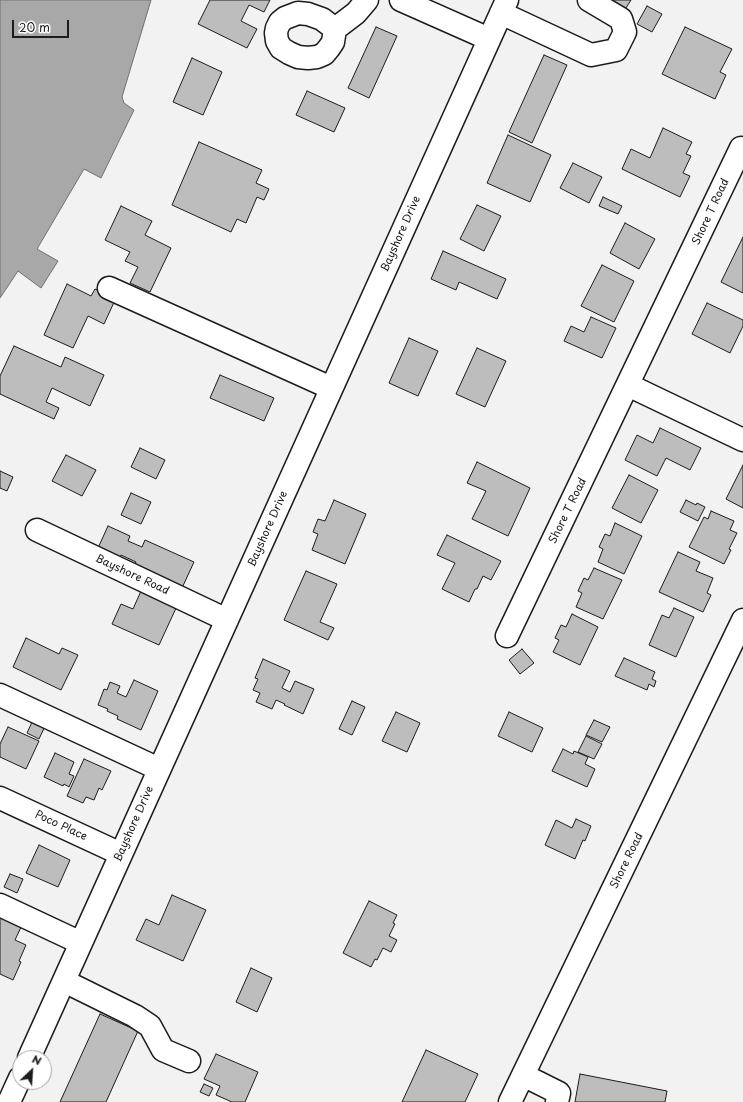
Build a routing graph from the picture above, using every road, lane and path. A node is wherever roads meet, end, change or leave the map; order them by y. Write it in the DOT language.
graph roads {
  1 [pos="367,0"];
  2 [pos="401,0"];
  3 [pos="589,0"];
  4 [pos="504,6"];
  5 [pos="335,29"];
  6 [pos="488,40"];
  7 [pos="741,148"];
  8 [pos="110,288"];
  9 [pos="628,385"];
  10 [pos="331,388"];
  11 [pos="743,440"];
  12 [pos="37,530"];
  13 [pos="227,620"];
  14 [pos="743,620"];
  15 [pos="507,636"];
  16 [pos="0,695"];
  17 [pos="159,769"];
  18 [pos="0,798"];
  19 [pos="121,854"];
  20 [pos="0,905"];
  21 [pos="81,943"];
  22 [pos="64,981"];
  23 [pos="33,1050"];
  24 [pos="189,1061"];
  25 [pos="523,1075"];
  26 [pos="14,1090"];
  27 [pos="9,1102"];
  28 [pos="510,1102"];
  29 [pos="557,1102"];
  1 -- 5 [label="street"];
  2 -- 6 [label="street"];
  3 -- 4 [label="street"];
  4 -- 6 [label="street, Bayshore Drive"];
  6 -- 10 [label="street, Bayshore Drive"];
  7 -- 9 [label="street, Shore T Road"];
  8 -- 10 [label="street"];
  9 -- 11 [label="street"];
  9 -- 15 [label="street, Shore T Road"];
  10 -- 13 [label="street, Bayshore Drive"];
  12 -- 13 [label="street, Bayshore Road"];
  13 -- 17 [label="street, Bayshore Drive"];
  14 -- 25 [label="street, Shore Road"];
  16 -- 17 [label="street"];
  17 -- 19 [label="street, Bayshore Drive"];
  18 -- 19 [label="street, Poco Place"];
  19 -- 21 [label="street, Bayshore Drive"];
  20 -- 21 [label="street"];
  21 -- 22 [label="street, Bayshore Drive"];
  22 -- 23 [label="street, Bayshore Drive"];
  22 -- 24 [label="street"];
  25 -- 28 [label="street, Shore Road"];
  25 -- 29 [label="street"];
  26 -- 27 [label="street"];
}
